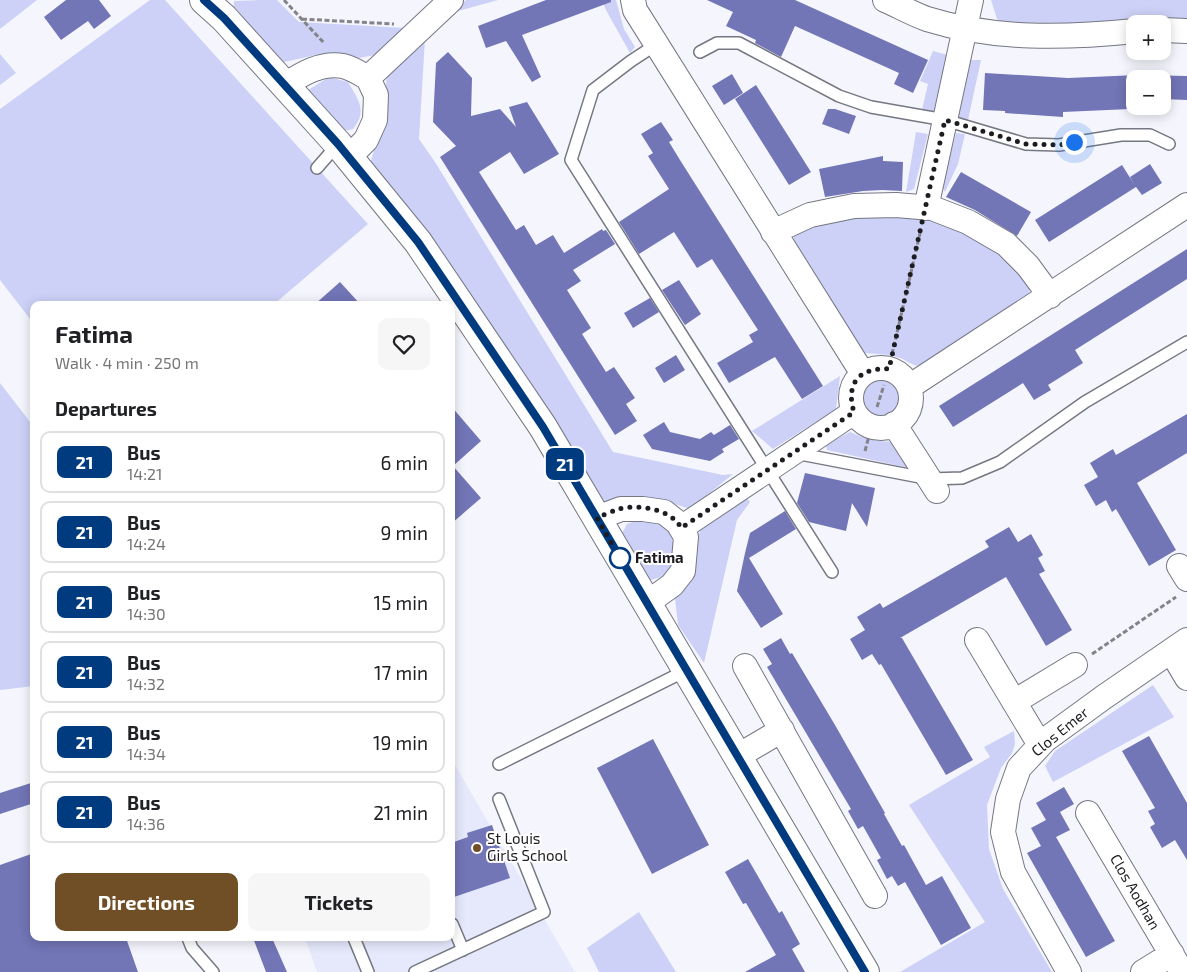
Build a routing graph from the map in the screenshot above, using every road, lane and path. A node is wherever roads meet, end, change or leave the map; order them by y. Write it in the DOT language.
graph roads {
  1 [pos="284,0"];
  2 [pos="451,0"];
  3 [pos="633,0"];
  4 [pos="885,0"];
  5 [pos="971,0"];
  6 [pos="211,2"];
  7 [pos="302,19"];
  8 [pos="424,25"];
  9 [pos="965,29"];
  10 [pos="1171,30"];
  11 [pos="1187,31"];
  12 [pos="1126,32"];
  13 [pos="657,44"];
  14 [pos="700,52"];
  15 [pos="343,66"];
  16 [pos="368,78"];
  17 [pos="286,85"];
  18 [pos="945,120"];
  19 [pos="1169,144"];
  20 [pos="343,150"];
  21 [pos="317,168"];
  22 [pos="1187,206"];
  23 [pos="926,208"];
  24 [pos="773,232"];
  25 [pos="1050,296"];
  26 [pos="1187,342"];
  27 [pos="889,369"];
  28 [pos="863,374"];
  29 [pos="909,387"];
  30 [pos="873,421"];
  31 [pos="794,453"];
  32 [pos="860,466"];
  33 [pos="767,470"];
  34 [pos="934,485"];
  35 [pos="597,518"];
  36 [pos="681,528"];
  37 [pos="832,572"];
  38 [pos="1182,580"];
  39 [pos="647,603"];
  40 [pos="977,640"];
  41 [pos="1179,646"];
  42 [pos="1075,665"];
  43 [pos="746,666"];
  44 [pos="687,670"];
  45 [pos="1187,678"];
  46 [pos="1014,702"];
  47 [pos="782,730"];
  48 [pos="1040,746"];
  49 [pos="738,756"];
  50 [pos="499,764"];
  51 [pos="499,799"];
  52 [pos="1088,813"];
  53 [pos="876,896"];
  54 [pos="455,931"];
  55 [pos="189,941"];
  56 [pos="355,941"];
  57 [pos="463,950"];
  58 [pos="1177,963"];
  59 [pos="213,972"];
  60 [pos="368,972"];
  61 [pos="415,972"];
  62 [pos="865,972"];
  63 [pos="1069,972"];
  64 [pos="1143,972"];
  1 -- 7 [label="path"];
  2 -- 8 [label="street"];
  3 -- 13 [label="street"];
  4 -- 9 [label="street"];
  5 -- 9 [label="street"];
  6 -- 17 [label="street"];
  7 -- 8 [label="path"];
  7 -- 15 [label="path"];
  8 -- 16 [label="street"];
  9 -- 12 [label="street"];
  9 -- 18 [label="street"];
  10 -- 11 [label="street"];
  13 -- 24 [label="street"];
  13 -- 33 [label="lane"];
  14 -- 18 [label="lane"];
  15 -- 16 [label="street"];
  15 -- 17 [label="street"];
  16 -- 20 [label="street"];
  17 -- 20 [label="street"];
  18 -- 19 [label="lane"];
  18 -- 23 [label="street"];
  20 -- 21 [label="lane"];
  20 -- 35 [label="street"];
  22 -- 25 [label="street"];
  23 -- 24 [label="street"];
  23 -- 25 [label="street"];
  23 -- 27 [label="path"];
  24 -- 28 [label="street"];
  25 -- 29 [label="street"];
  26 -- 34 [label="lane"];
  27 -- 28 [label="street"];
  27 -- 29 [label="street"];
  27 -- 30 [label="path"];
  28 -- 30 [label="street"];
  29 -- 30 [label="street"];
  30 -- 31 [label="street"];
  30 -- 32 [label="path"];
  30 -- 34 [label="street"];
  31 -- 32 [label="lane"];
  31 -- 33 [label="street"];
  32 -- 34 [label="lane"];
  33 -- 36 [label="street"];
  33 -- 37 [label="lane"];
  35 -- 36 [label="street"];
  35 -- 39 [label="street"];
  36 -- 39 [label="street"];
  38 -- 42 [label="path"];
  39 -- 44 [label="street"];
  40 -- 46 [label="street"];
  41 -- 45 [label="street"];
  41 -- 48 [label="street, Clos Emer"];
  42 -- 46 [label="street"];
  43 -- 47 [label="street"];
  44 -- 49 [label="street"];
  44 -- 50 [label="lane"];
  46 -- 48 [label="street"];
  47 -- 49 [label="street"];
  47 -- 53 [label="street"];
  48 -- 63 [label="street, Clos Emer"];
  49 -- 62 [label="street"];
  51 -- 57 [label="lane"];
  52 -- 58 [label="street, Clos Aodhan"];
  54 -- 57 [label="lane"];
  55 -- 59 [label="lane"];
  56 -- 60 [label="lane"];
  57 -- 61 [label="lane"];
  58 -- 64 [label="street"];
}
